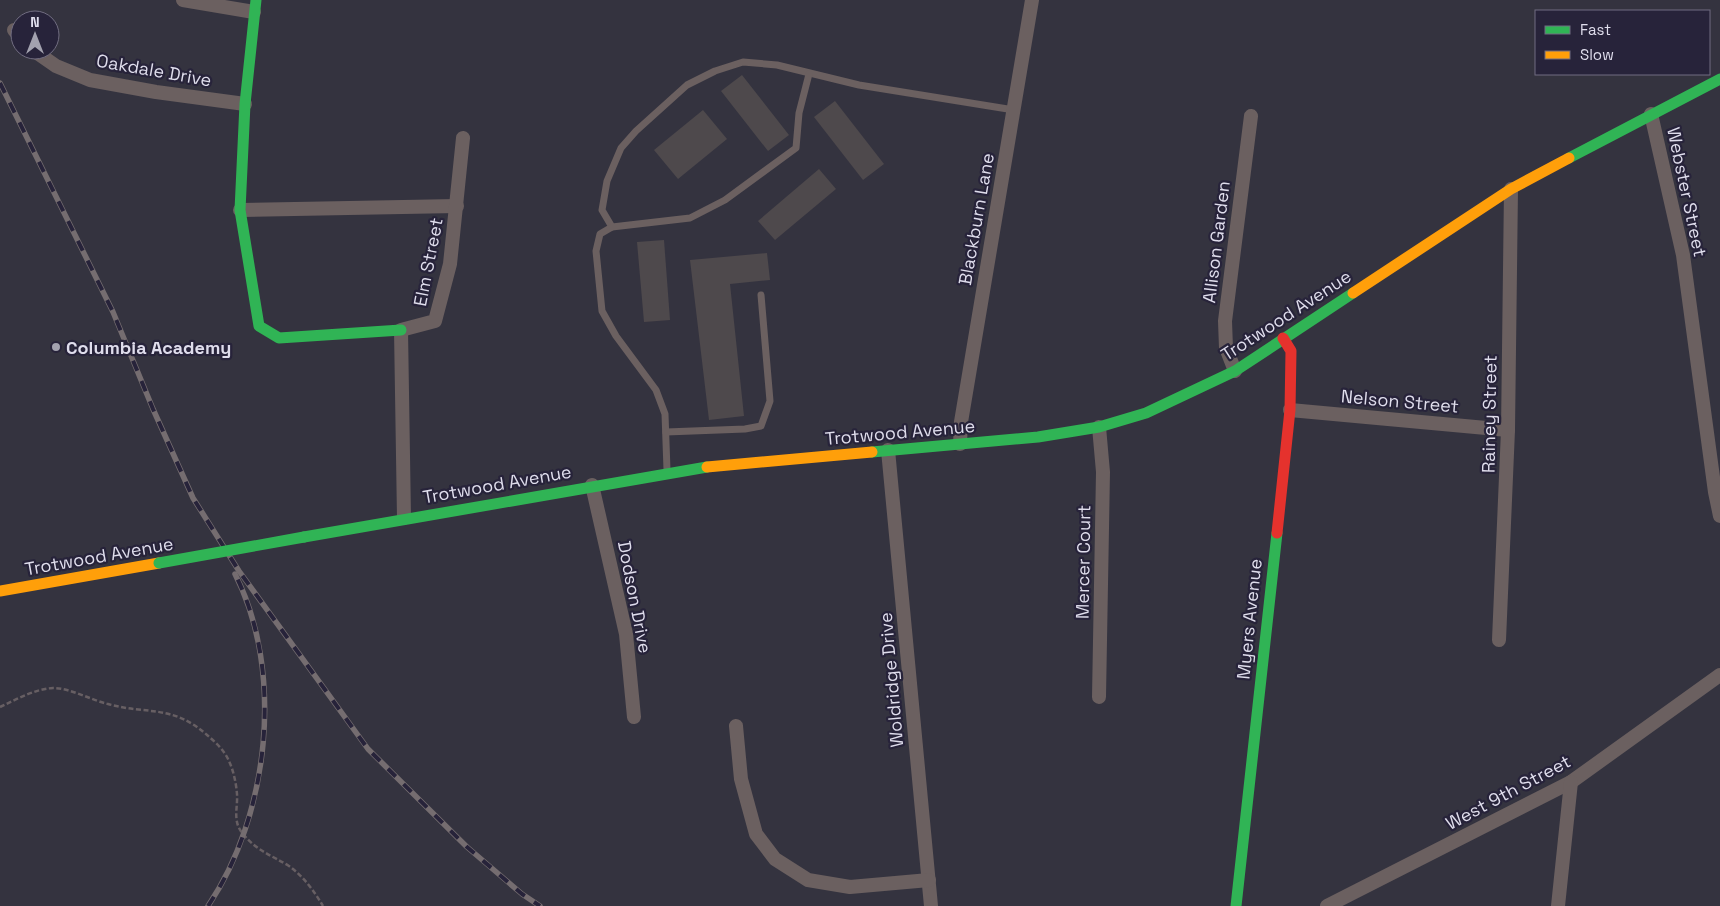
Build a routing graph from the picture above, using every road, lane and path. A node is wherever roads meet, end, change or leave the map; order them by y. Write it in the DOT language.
graph roads {
  1 [pos="183,0"];
  2 [pos="1032,0"];
  3 [pos="255,6"];
  4 [pos="48,60"];
  5 [pos="809,74"];
  6 [pos="1720,79"];
  7 [pos="245,104"];
  8 [pos="1014,110"];
  9 [pos="1651,114"];
  10 [pos="1251,116"];
  11 [pos="463,138"];
  12 [pos="1511,189"];
  13 [pos="457,206"];
  14 [pos="240,210"];
  15 [pos="612,227"];
  16 [pos="761,295"];
  17 [pos="401,330"];
  18 [pos="1283,338"];
  19 [pos="1235,371"];
  20 [pos="1290,410"];
  21 [pos="1100,427"];
  22 [pos="1508,430"];
  23 [pos="666,432"];
  24 [pos="960,444"];
  25 [pos="888,450"];
  26 [pos="668,473"];
  27 [pos="592,485"];
  28 [pos="1717,491"];
  29 [pos="1720,516"];
  30 [pos="404,518"];
  31 [pos="0,591"];
  32 [pos="1499,640"];
  33 [pos="1720,675"];
  34 [pos="1099,697"];
  35 [pos="0,707"];
  36 [pos="634,718"];
  37 [pos="736,726"];
  38 [pos="1571,782"];
  39 [pos="929,880"];
  40 [pos="323,906"];
  41 [pos="931,906"];
  42 [pos="1236,906"];
  43 [pos="1327,906"];
  44 [pos="1558,906"];
  1 -- 3 [label="street"];
  2 -- 8 [label="street, Blackburn Lane"];
  3 -- 7 [label="main road"];
  4 -- 7 [label="street, Oakdale Drive"];
  5 -- 8 [label="lane"];
  5 -- 15 [label="lane"];
  5 -- 15 [label="lane"];
  6 -- 9 [label="main road, Trotwood Avenue"];
  7 -- 14 [label="main road"];
  8 -- 24 [label="street, Blackburn Lane"];
  9 -- 12 [label="main road, Trotwood Avenue"];
  9 -- 28 [label="street, Webster Street"];
  10 -- 19 [label="street, Allison Garden"];
  11 -- 13 [label="street, Elm Street"];
  12 -- 18 [label="main road, Trotwood Avenue"];
  12 -- 22 [label="street, Rainey Street"];
  13 -- 14 [label="street"];
  13 -- 17 [label="street, Elm Street"];
  14 -- 17 [label="main road"];
  15 -- 23 [label="lane"];
  16 -- 23 [label="lane"];
  17 -- 30 [label="street"];
  18 -- 19 [label="main road, Trotwood Avenue"];
  18 -- 20 [label="main road, Myers Avenue"];
  19 -- 21 [label="main road, Trotwood Avenue"];
  20 -- 22 [label="street, Nelson Street"];
  20 -- 42 [label="main road, Myers Avenue"];
  21 -- 24 [label="main road, Trotwood Avenue"];
  21 -- 34 [label="street, Mercer Court"];
  22 -- 32 [label="street, Rainey Street"];
  23 -- 26 [label="lane"];
  24 -- 25 [label="main road, Trotwood Avenue"];
  25 -- 26 [label="main road, Trotwood Avenue"];
  25 -- 39 [label="street, Woldridge Drive"];
  26 -- 27 [label="main road, Trotwood Avenue"];
  27 -- 30 [label="main road, Trotwood Avenue"];
  27 -- 36 [label="street, Dodson Drive"];
  28 -- 29 [label="street, Webster Street"];
  30 -- 31 [label="main road, Trotwood Avenue, bridge"];
  33 -- 38 [label="street, West 9th Street"];
  35 -- 40 [label="path"];
  37 -- 39 [label="street"];
  38 -- 43 [label="street, West 9th Street"];
  38 -- 44 [label="street"];
  39 -- 41 [label="street, Woldridge Drive"];
}
